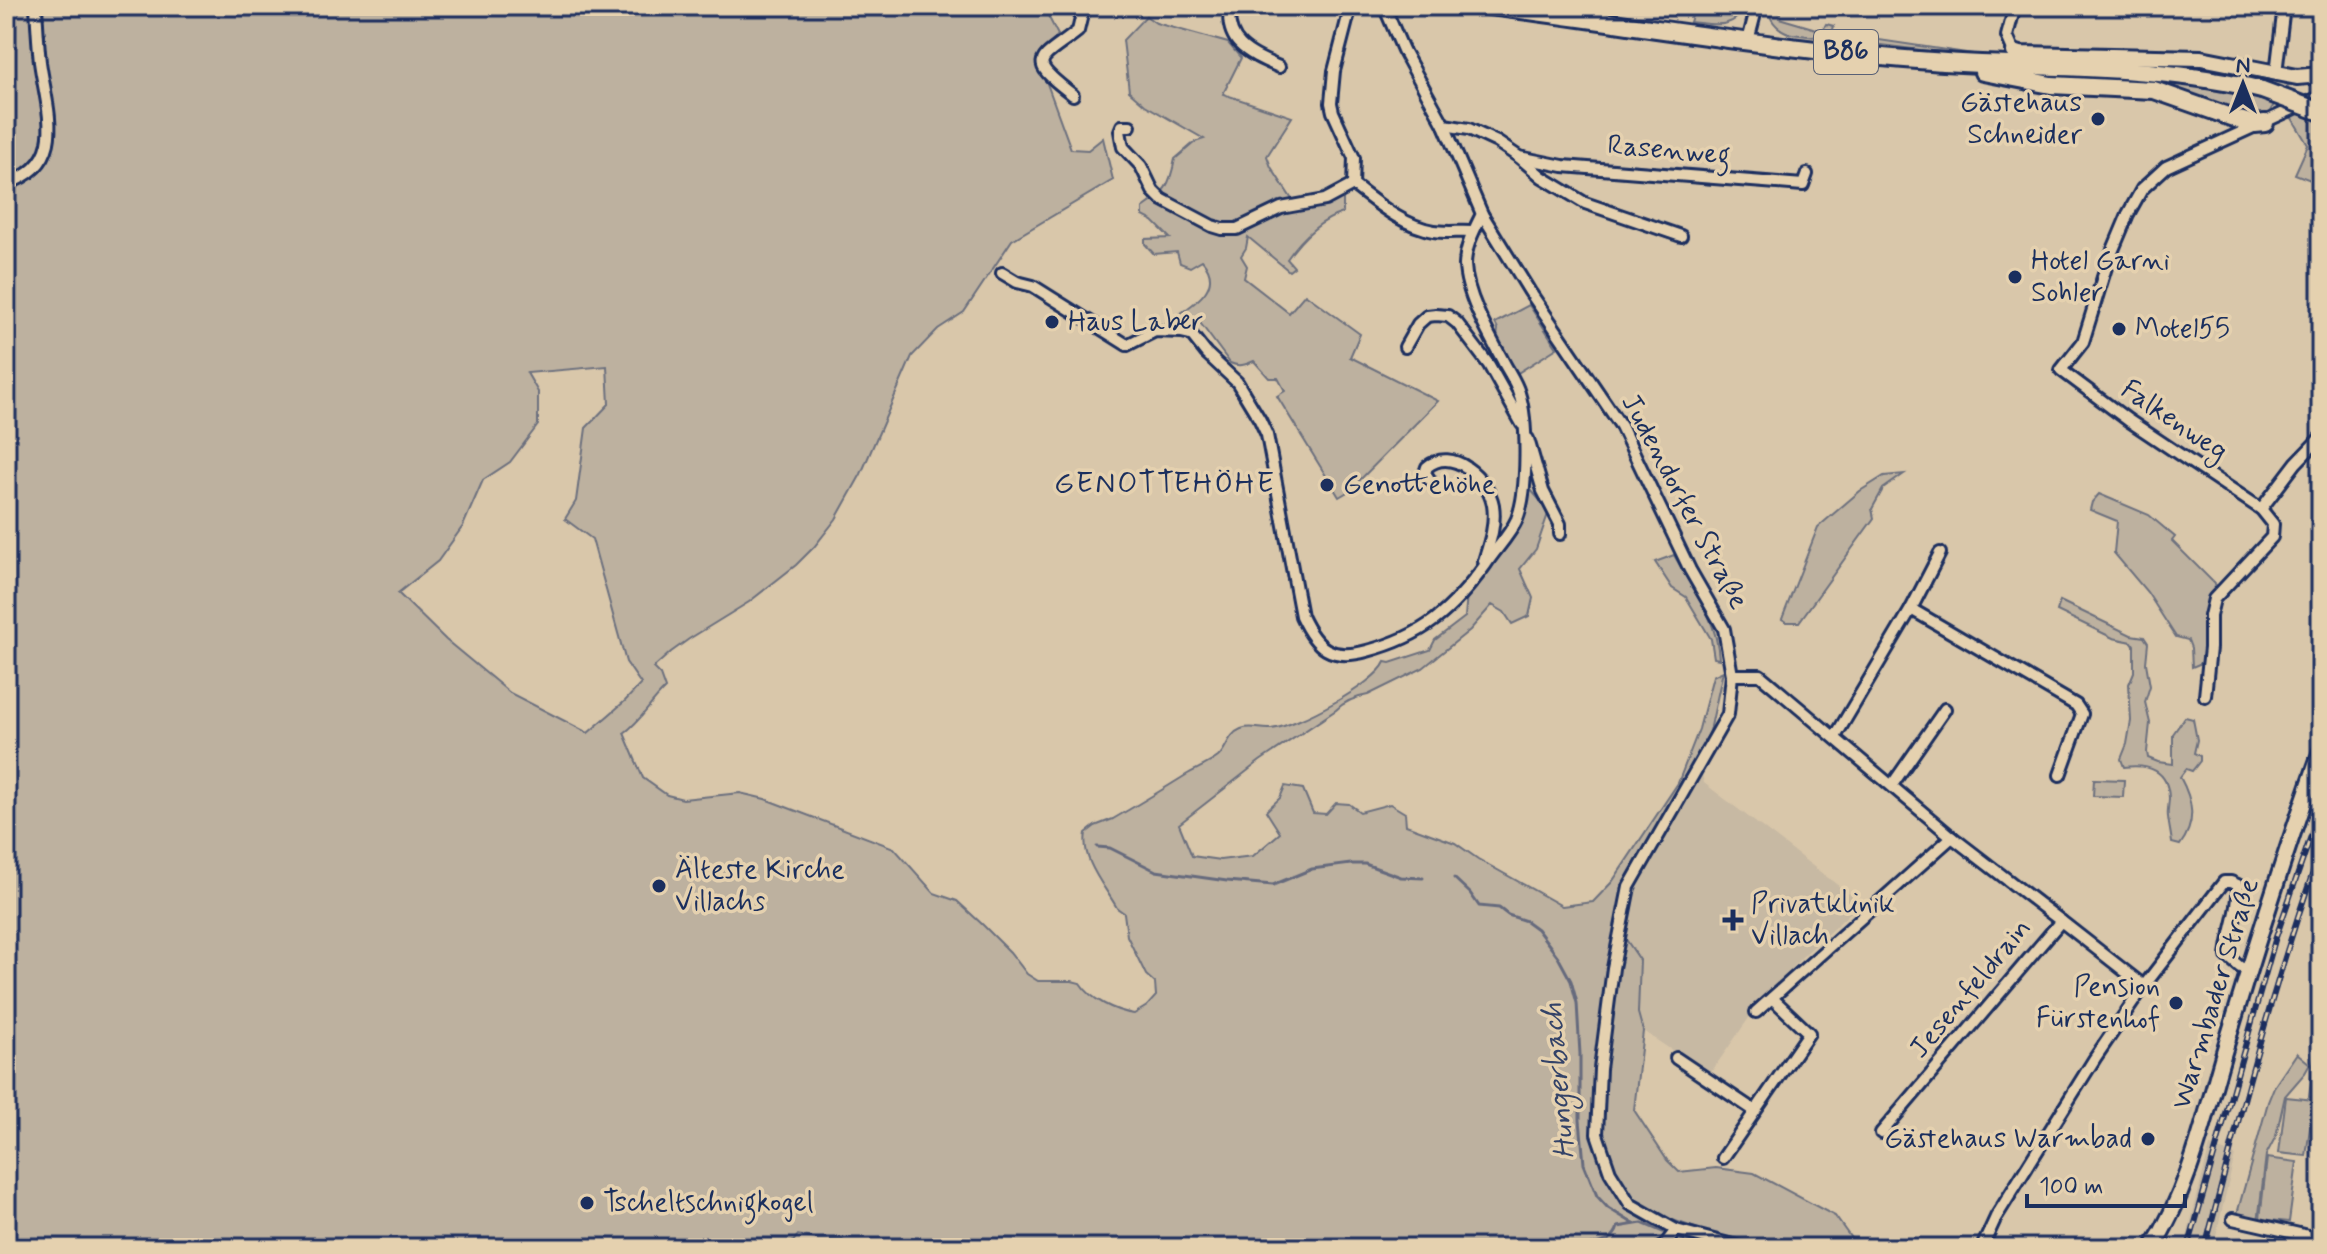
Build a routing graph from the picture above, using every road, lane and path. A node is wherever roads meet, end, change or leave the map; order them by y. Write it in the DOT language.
graph roads {
  1 [pos="36,6"];
  2 [pos="1084,6"];
  3 [pos="1230,6"];
  4 [pos="1354,6"];
  5 [pos="1367,6"];
  6 [pos="1490,6"];
  7 [pos="1757,6"];
  8 [pos="2015,6"];
  9 [pos="2284,6"];
  10 [pos="1384,7"];
  11 [pos="1748,41"];
  12 [pos="2014,52"];
  13 [pos="1918,60"];
  14 [pos="1969,63"];
  15 [pos="1279,67"];
  16 [pos="2276,73"];
  17 [pos="2321,75"];
  18 [pos="1073,95"];
  19 [pos="2321,96"];
  20 [pos="2321,112"];
  21 [pos="2265,123"];
  22 [pos="1444,125"];
  23 [pos="1130,126"];
  24 [pos="1519,157"];
  25 [pos="1807,174"];
  26 [pos="6,184"];
  27 [pos="1353,185"];
  28 [pos="1482,214"];
  29 [pos="1472,232"];
  30 [pos="1681,236"];
  31 [pos="1002,273"];
  32 [pos="1405,347"];
  33 [pos="1525,429"];
  34 [pos="2321,437"];
  35 [pos="1429,479"];
  36 [pos="2261,509"];
  37 [pos="1560,534"];
  38 [pos="1940,553"];
  39 [pos="1481,570"];
  40 [pos="1911,609"];
  41 [pos="1732,675"];
  42 [pos="2205,696"];
  43 [pos="1945,709"];
  44 [pos="1835,737"];
  45 [pos="2321,751"];
  46 [pos="2060,775"];
  47 [pos="1892,785"];
  48 [pos="1952,837"];
  49 [pos="2061,921"];
  50 [pos="2249,970"];
  51 [pos="2144,986"];
  52 [pos="1772,998"];
  53 [pos="1756,1012"];
  54 [pos="1676,1058"];
  55 [pos="1755,1111"];
  56 [pos="1881,1133"];
  57 [pos="1723,1158"];
  58 [pos="2233,1219"];
  59 [pos="1670,1238"];
  60 [pos="2321,1239"];
  61 [pos="1744,1248"];
  62 [pos="1991,1248"];
  63 [pos="2152,1248"];
  1 -- 26 [label="street"];
  2 -- 18 [label="street"];
  3 -- 15 [label="street"];
  4 -- 27 [label="street"];
  5 -- 10 [label="street"];
  6 -- 11 [label="main road, B86"];
  7 -- 11 [label="street"];
  8 -- 12 [label="street"];
  9 -- 16 [label="street"];
  10 -- 22 [label="street, Judendorfer Straße"];
  11 -- 13 [label="main road, B86"];
  12 -- 14 [label="main road"];
  12 -- 16 [label="street"];
  13 -- 14 [label="main road, B86"];
  13 -- 21 [label="main road"];
  14 -- 20 [label="main road, B86, bridge"];
  16 -- 17 [label="street"];
  19 -- 21 [label="street"];
  21 -- 36 [label="street, Falkenweg"];
  22 -- 24 [label="street, Rasenweg"];
  22 -- 28 [label="street, Judendorfer Straße"];
  23 -- 27 [label="street"];
  24 -- 25 [label="street, Rasenweg"];
  24 -- 30 [label="street, Rasenweg"];
  27 -- 29 [label="street"];
  28 -- 29 [label="street"];
  28 -- 41 [label="street, Judendorfer Straße"];
  29 -- 33 [label="street"];
  31 -- 39 [label="street"];
  32 -- 33 [label="street"];
  33 -- 37 [label="street"];
  33 -- 39 [label="street"];
  34 -- 36 [label="street"];
  35 -- 39 [label="street"];
  36 -- 42 [label="street"];
  38 -- 40 [label="street"];
  40 -- 44 [label="street"];
  40 -- 46 [label="street"];
  41 -- 44 [label="street"];
  41 -- 59 [label="street, Judendorfer Straße"];
  43 -- 47 [label="street"];
  44 -- 47 [label="street"];
  45 -- 50 [label="street, Warmbader Straße"];
  47 -- 48 [label="street"];
  48 -- 49 [label="street"];
  48 -- 52 [label="street"];
  49 -- 51 [label="street, Jesenfeldrain"];
  49 -- 56 [label="street, Jesenfeldrain"];
  50 -- 51 [label="street"];
  50 -- 63 [label="street, Warmbader Straße"];
  51 -- 62 [label="street"];
  52 -- 53 [label="street"];
  52 -- 55 [label="street"];
  54 -- 55 [label="street"];
  55 -- 57 [label="street"];
  58 -- 60 [label="street"];
  59 -- 61 [label="street, Judendorfer Straße"];
}
